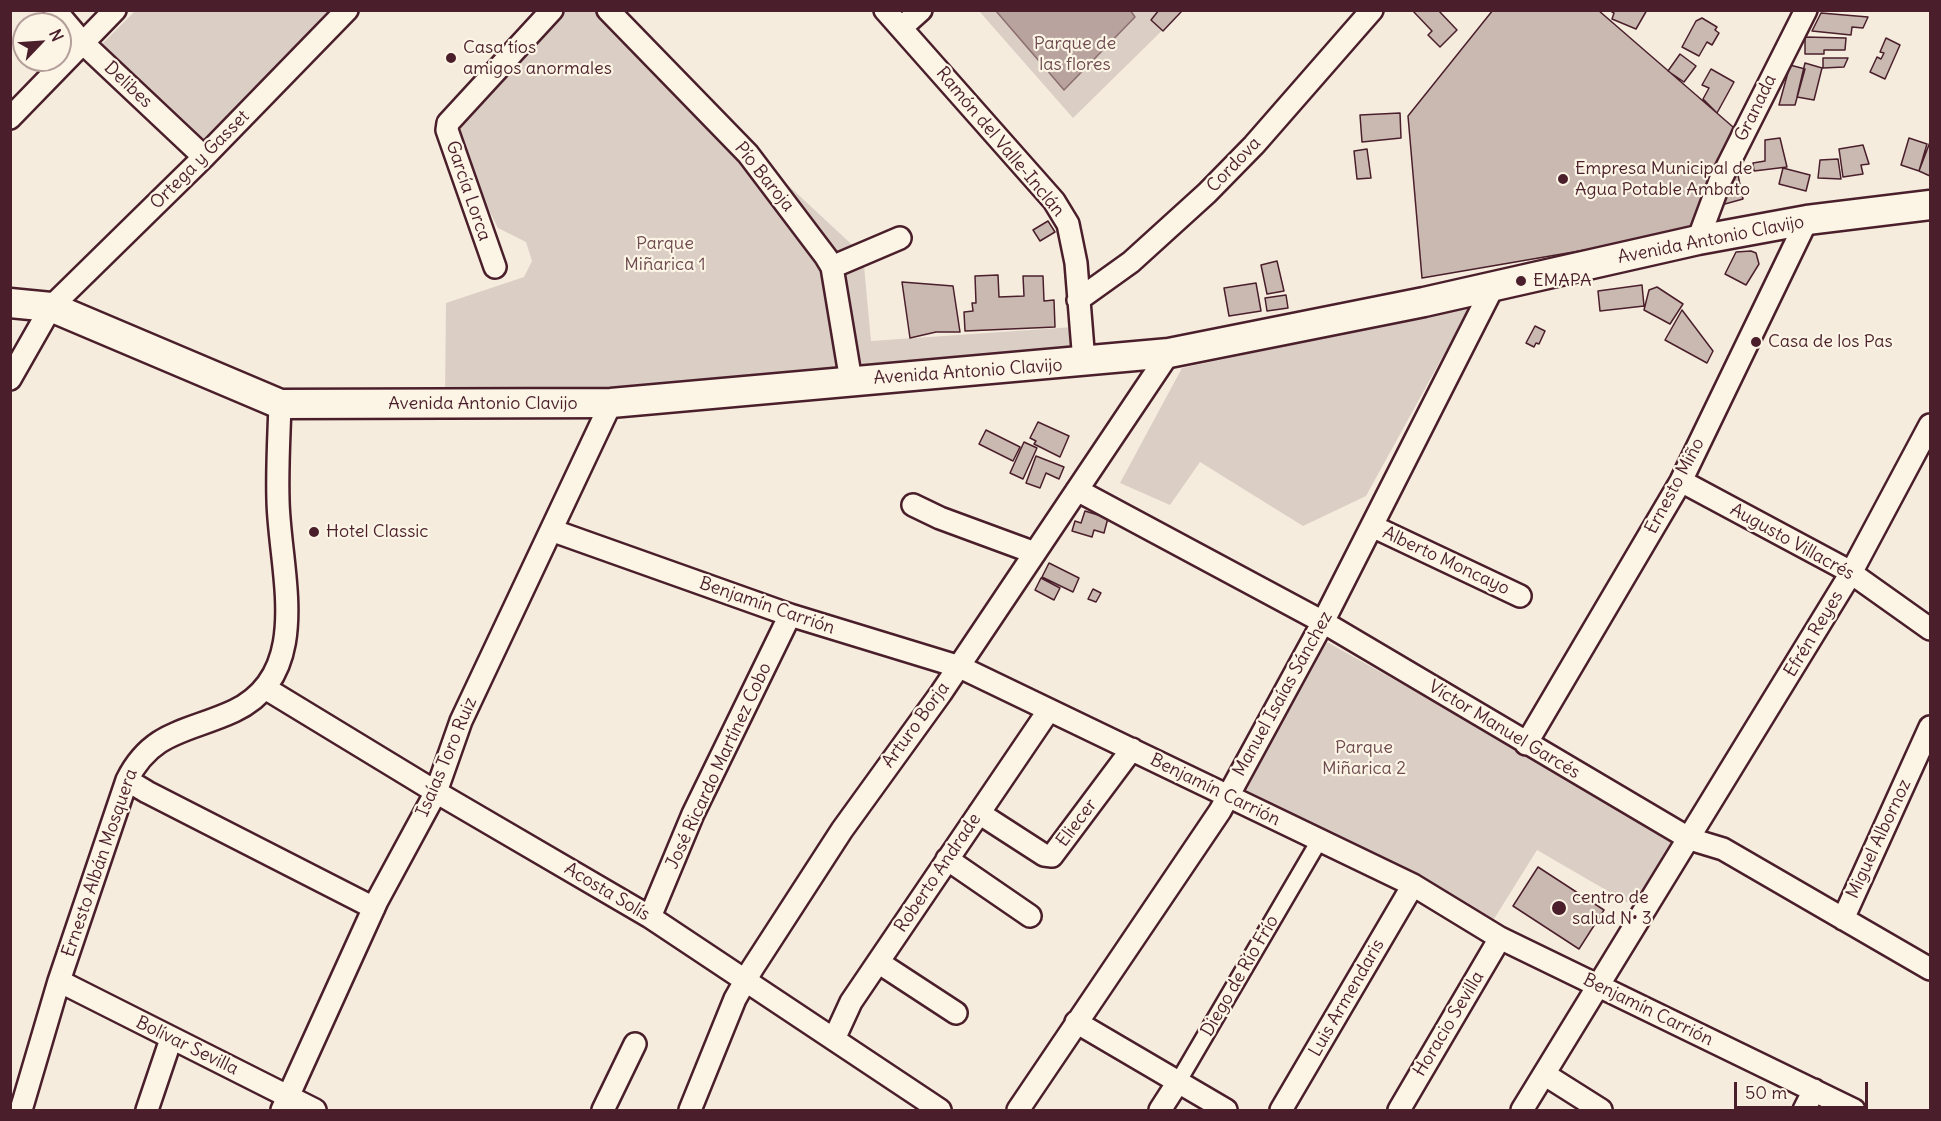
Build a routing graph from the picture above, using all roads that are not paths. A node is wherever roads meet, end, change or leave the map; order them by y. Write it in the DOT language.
graph roads {
  1 [pos="55,10"];
  2 [pos="115,10"];
  3 [pos="347,10"];
  4 [pos="552,10"];
  5 [pos="608,10"];
  6 [pos="885,10"];
  7 [pos="921,10"];
  8 [pos="1372,10"];
  9 [pos="1806,10"];
  10 [pos="901,28"];
  11 [pos="83,43"];
  12 [pos="10,118"];
  13 [pos="204,156"];
  14 [pos="1930,205"];
  15 [pos="1807,220"];
  16 [pos="900,238"];
  17 [pos="1698,240"];
  18 [pos="495,267"];
  19 [pos="832,267"];
  20 [pos="1492,287"];
  21 [pos="1078,300"];
  22 [pos="10,303"];
  23 [pos="51,308"];
  24 [pos="1169,353"];
  25 [pos="1084,362"];
  26 [pos="10,379"];
  27 [pos="851,381"];
  28 [pos="611,403"];
  29 [pos="280,404"];
  30 [pos="1930,426"];
  31 [pos="1680,481"];
  32 [pos="1077,490"];
  33 [pos="912,505"];
  34 [pos="1371,526"];
  35 [pos="551,530"];
  36 [pos="1035,553"];
  37 [pos="1851,573"];
  38 [pos="1520,596"];
  39 [pos="790,615"];
  40 [pos="1323,622"];
  41 [pos="1930,629"];
  42 [pos="959,666"];
  43 [pos="265,688"];
  44 [pos="1049,710"];
  45 [pos="1930,727"];
  46 [pos="1526,744"];
  47 [pos="1132,750"];
  48 [pos="128,780"];
  49 [pos="436,792"];
  50 [pos="1227,797"];
  51 [pos="979,813"];
  52 [pos="1690,839"];
  53 [pos="1319,841"];
  54 [pos="947,860"];
  55 [pos="1413,885"];
  56 [pos="374,908"];
  57 [pos="1030,916"];
  58 [pos="650,917"];
  59 [pos="1843,919"];
  60 [pos="1500,938"];
  61 [pos="878,962"];
  62 [pos="1930,969"];
  63 [pos="746,979"];
  64 [pos="59,981"];
  65 [pos="1597,986"];
  66 [pos="956,1012"];
  67 [pos="1076,1022"];
  68 [pos="171,1039"];
  69 [pos="834,1040"];
  70 [pos="635,1044"];
  71 [pos="1544,1074"];
  72 [pos="1178,1082"];
  73 [pos="1814,1090"];
  74 [pos="285,1103"];
  75 [pos="21,1110"];
  76 [pos="147,1110"];
  77 [pos="315,1110"];
  78 [pos="603,1110"];
  79 [pos="690,1110"];
  80 [pos="940,1110"];
  81 [pos="1018,1110"];
  82 [pos="1160,1110"];
  83 [pos="1226,1110"];
  84 [pos="1281,1110"];
  85 [pos="1399,1110"];
  86 [pos="1522,1110"];
  87 [pos="1601,1110"];
  88 [pos="1804,1110"];
  89 [pos="1854,1110"];
  1 -- 11 [label="street, Delibes"];
  2 -- 11 [label="street"];
  3 -- 13 [label="street, Ortega y Gasset"];
  4 -- 18 [label="street, García Lorca"];
  5 -- 19 [label="street, Pío Baroja"];
  6 -- 10 [label="street, Ramón del Valle-Inclán"];
  7 -- 10 [label="street"];
  8 -- 21 [label="street, Cordova"];
  9 -- 17 [label="street, Granada"];
  10 -- 21 [label="street, Ramón del Valle-Inclán"];
  11 -- 12 [label="street"];
  11 -- 13 [label="street, Delibes"];
  13 -- 23 [label="street, Ortega y Gasset"];
  14 -- 15 [label="main road, Avenida Antonio Clavijo"];
  15 -- 17 [label="main road, Avenida Antonio Clavijo"];
  15 -- 31 [label="street, Ernesto Miño"];
  16 -- 19 [label="street"];
  17 -- 20 [label="main road, Avenida Antonio Clavijo"];
  19 -- 27 [label="street, Pío Baroja"];
  20 -- 24 [label="main road, Avenida Antonio Clavijo"];
  20 -- 34 [label="street, Manuel Isaías Sánchez"];
  21 -- 25 [label="street, Ramón del Valle-Inclán"];
  22 -- 23 [label="main road, Avenida Antonio Clavijo"];
  23 -- 26 [label="street, Ortega y Gasset"];
  23 -- 29 [label="main road, Avenida Antonio Clavijo"];
  24 -- 25 [label="main road, Avenida Antonio Clavijo"];
  24 -- 32 [label="street, Arturo Borja"];
  25 -- 27 [label="main road, Avenida Antonio Clavijo"];
  27 -- 28 [label="main road, Avenida Antonio Clavijo"];
  28 -- 29 [label="main road, Avenida Antonio Clavijo"];
  28 -- 35 [label="street, Isaías Toro Ruiz"];
  29 -- 43 [label="street, Ernesto Albán Mosquera"];
  30 -- 37 [label="street, Efrén Reyes"];
  31 -- 37 [label="street, Augusto Villacrés"];
  31 -- 46 [label="street, Ernesto Miño"];
  32 -- 36 [label="street, Arturo Borja"];
  32 -- 40 [label="street, Víctor Manuel Garcés"];
  33 -- 36 [label="street"];
  34 -- 38 [label="street, Alberto Moncayo"];
  34 -- 40 [label="street, Manuel Isaías Sánchez"];
  35 -- 39 [label="street, Benjamín Carrión"];
  35 -- 49 [label="street, Isaías Toro Ruiz"];
  36 -- 42 [label="street, Arturo Borja"];
  37 -- 41 [label="street, Augusto Villacrés"];
  37 -- 52 [label="street, Efrén Reyes"];
  39 -- 42 [label="street, Benjamín Carrión"];
  39 -- 58 [label="street, José Ricardo Martínez Cobo"];
  40 -- 46 [label="street, Víctor Manuel Garcés"];
  40 -- 50 [label="street, Manuel Isaías Sánchez"];
  42 -- 44 [label="street, Benjamín Carrión"];
  42 -- 63 [label="street, Arturo Borja"];
  43 -- 48 [label="street, Ernesto Albán Mosquera"];
  43 -- 49 [label="street, Acosta Solís"];
  44 -- 47 [label="street, Benjamín Carrión"];
  44 -- 51 [label="street, Roberto Andrade"];
  45 -- 59 [label="street, Miguel Albornoz"];
  46 -- 52 [label="street, Víctor Manuel Garcés"];
  47 -- 50 [label="street, Benjamín Carrión"];
  47 -- 51 [label="street, Eliecer"];
  48 -- 56 [label="street"];
  48 -- 64 [label="street, Ernesto Albán Mosquera"];
  49 -- 56 [label="street, Isaías Toro Ruiz"];
  49 -- 58 [label="street, Acosta Solís"];
  50 -- 53 [label="street, Benjamín Carrión"];
  50 -- 67 [label="street, Manuel Isaías Sánchez"];
  51 -- 54 [label="street, Roberto Andrade"];
  52 -- 59 [label="street, Víctor Manuel Garcés"];
  52 -- 65 [label="street, Efrén Reyes"];
  53 -- 55 [label="street, Benjamín Carrión"];
  53 -- 72 [label="street, Diego de Río Frío"];
  54 -- 57 [label="street"];
  54 -- 61 [label="street, Roberto Andrade"];
  55 -- 60 [label="street, Benjamín Carrión"];
  55 -- 84 [label="street, Luis Armendaris"];
  56 -- 74 [label="street, Isaías Toro Ruiz"];
  58 -- 63 [label="street, Acosta Solís"];
  59 -- 62 [label="street, Víctor Manuel Garcés"];
  60 -- 65 [label="street, Benjamín Carrión"];
  60 -- 85 [label="street, Horacio Sevilla"];
  61 -- 66 [label="street"];
  61 -- 69 [label="street, Roberto Andrade"];
  63 -- 69 [label="street, Acosta Solís"];
  63 -- 79 [label="street, Arturo Borja"];
  64 -- 68 [label="street, Bolívar Sevilla"];
  64 -- 75 [label="street, Ernesto Albán Mosquera"];
  65 -- 71 [label="street, Efrén Reyes"];
  65 -- 73 [label="street, Benjamín Carrión"];
  67 -- 72 [label="street"];
  67 -- 81 [label="street, Manuel Isaías Sánchez"];
  68 -- 74 [label="street, Bolívar Sevilla"];
  68 -- 76 [label="street"];
  69 -- 80 [label="street, Acosta Solís"];
  70 -- 78 [label="street"];
  71 -- 86 [label="street, Efrén Reyes"];
  71 -- 87 [label="street"];
  72 -- 82 [label="street, Diego de Río Frío"];
  72 -- 83 [label="street"];
  73 -- 88 [label="street"];
  73 -- 89 [label="street, Benjamín Carrión"];
  74 -- 77 [label="street, Bolívar Sevilla"];
}
